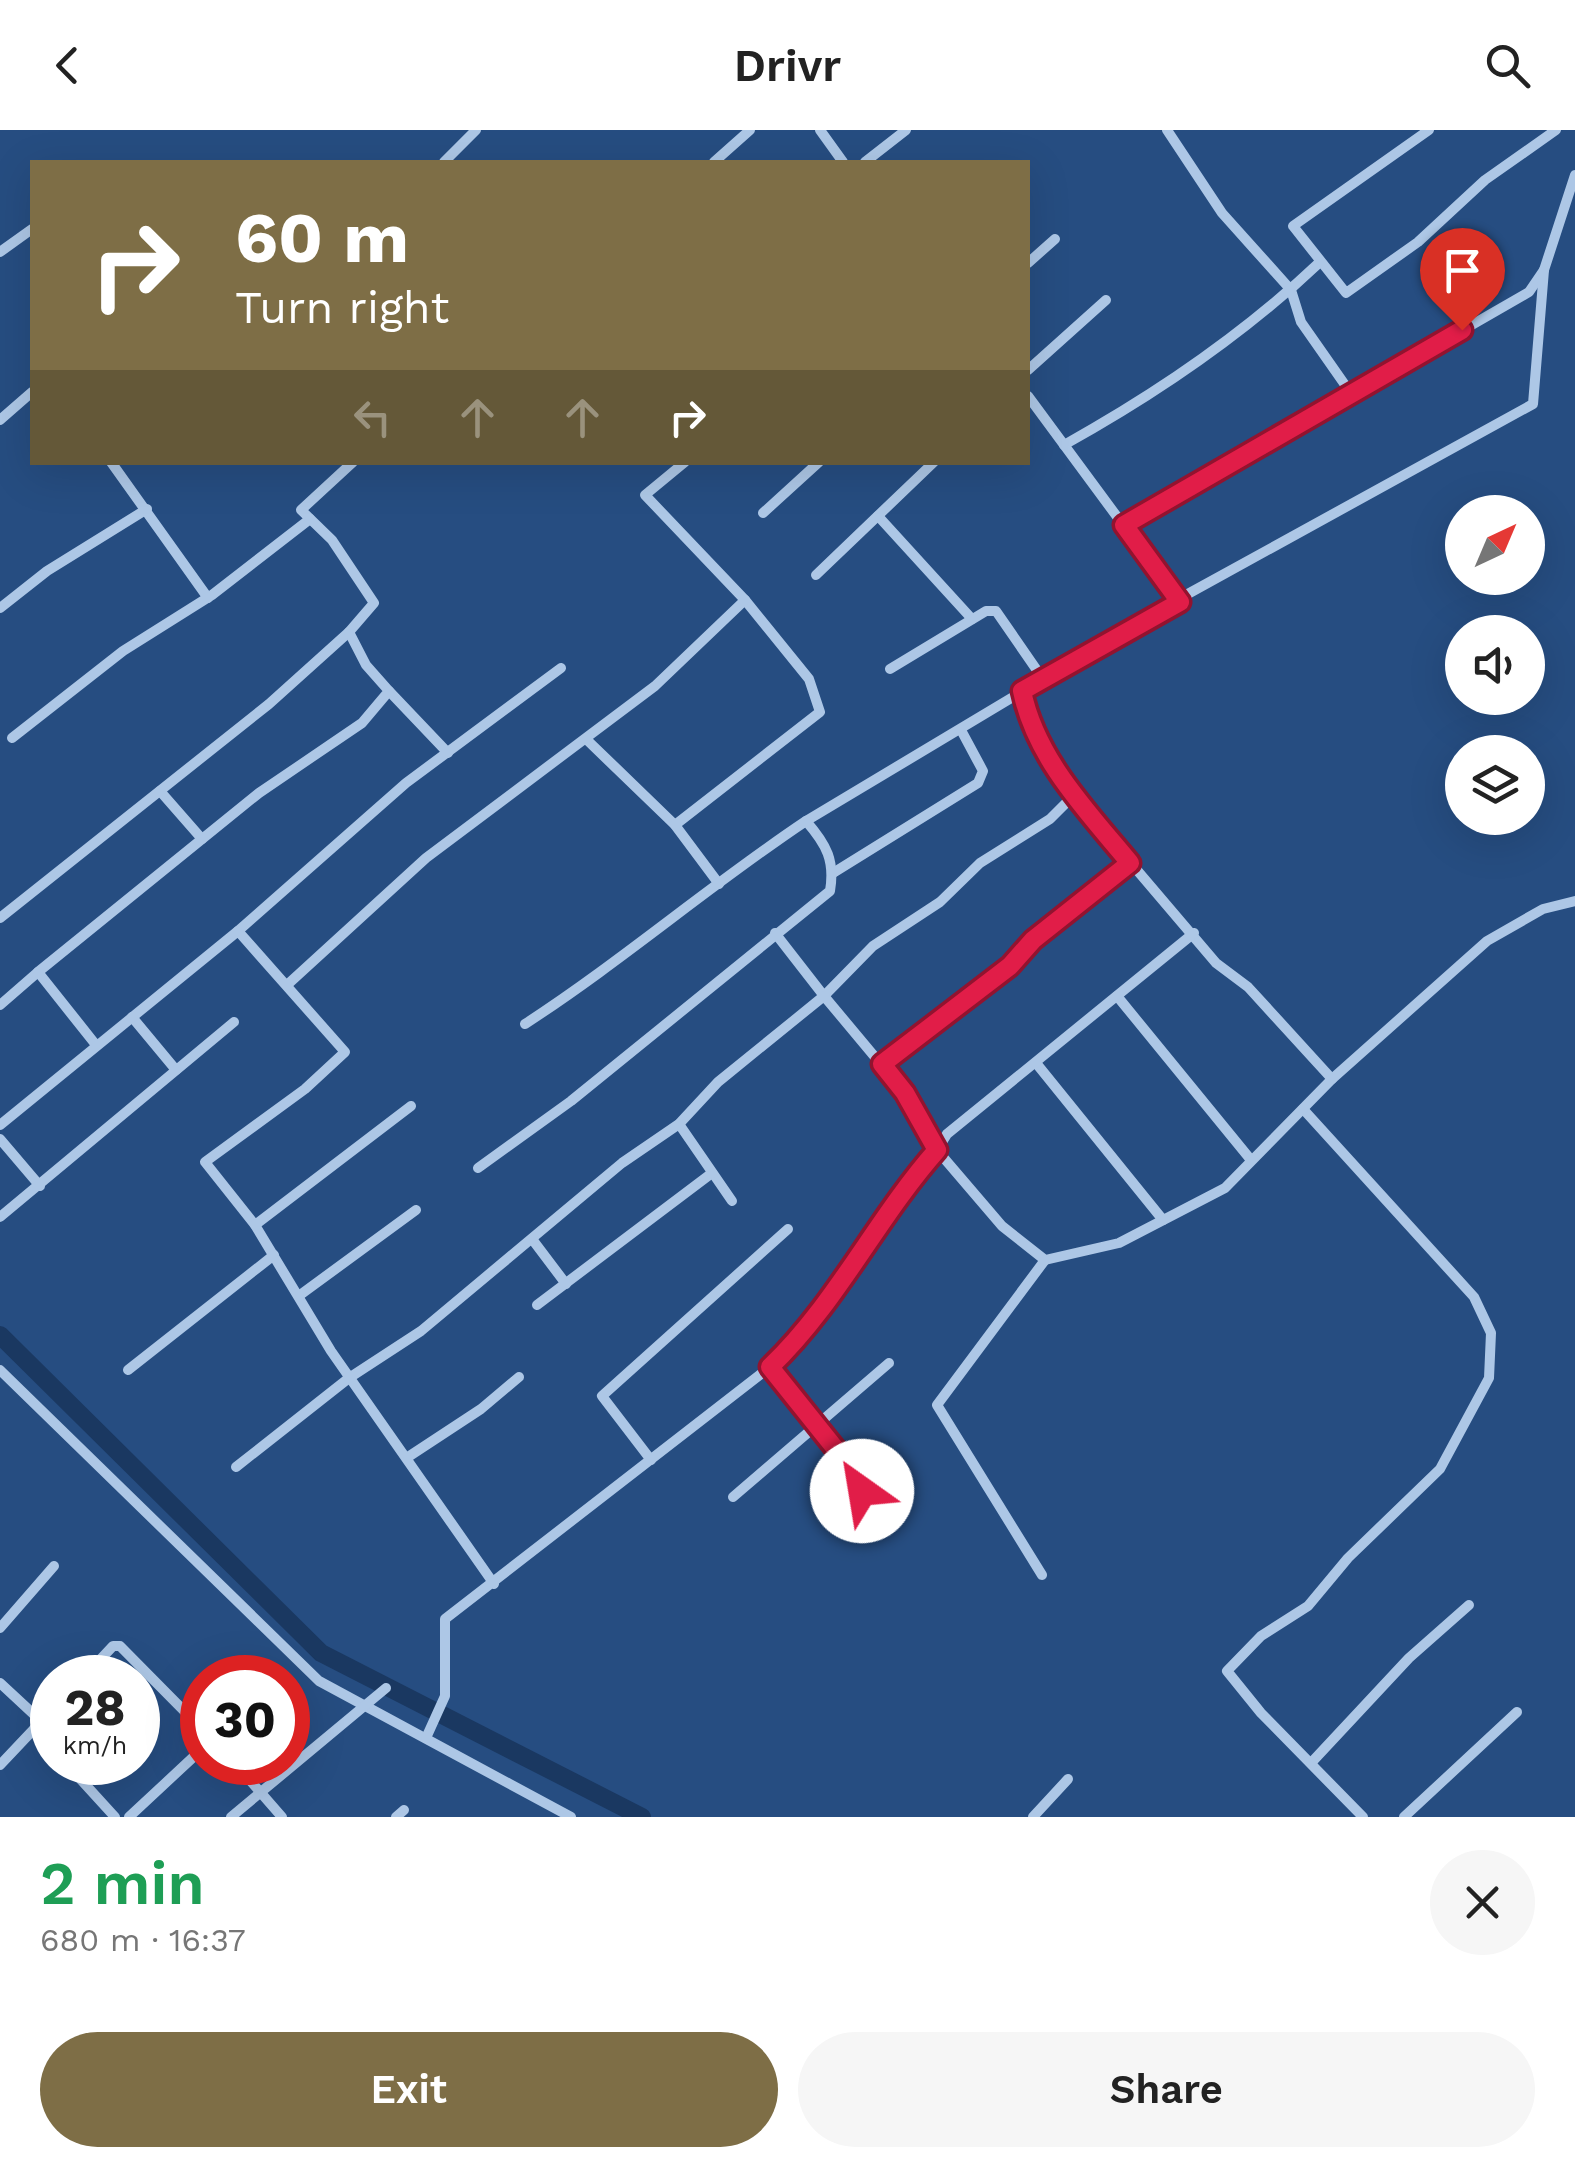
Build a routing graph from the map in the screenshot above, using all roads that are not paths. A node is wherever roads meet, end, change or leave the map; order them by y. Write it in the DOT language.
graph roads {
  1 [pos="476,130"];
  2 [pos="750,130"];
  3 [pos="820,130"];
  4 [pos="906,130"];
  5 [pos="1167,130"];
  6 [pos="1429,130"];
  7 [pos="1556,130"];
  8 [pos="446,160"];
  9 [pos="716,160"];
  10 [pos="842,160"];
  11 [pos="868,160"];
  12 [pos="1575,175"];
  13 [pos="30,230"];
  14 [pos="1055,239"];
  15 [pos="0,252"];
  16 [pos="1030,261"];
  17 [pos="1320,262"];
  18 [pos="1544,270"];
  19 [pos="1290,290"];
  20 [pos="1106,300"];
  21 [pos="1030,368"];
  22 [pos="1350,392"];
  23 [pos="30,394"];
  24 [pos="1030,399"];
  25 [pos="0,420"];
  26 [pos="1064,444"];
  27 [pos="113,465"];
  28 [pos="350,465"];
  29 [pos="681,465"];
  30 [pos="816,465"];
  31 [pos="931,465"];
  32 [pos="148,509"];
  33 [pos="763,513"];
  34 [pos="878,516"];
  35 [pos="310,520"];
  36 [pos="1124,525"];
  37 [pos="816,575"];
  38 [pos="208,598"];
  39 [pos="745,600"];
  40 [pos="1180,602"];
  41 [pos="0,608"];
  42 [pos="972,618"];
  43 [pos="348,632"];
  44 [pos="561,668"];
  45 [pos="890,669"];
  46 [pos="1044,679"];
  47 [pos="388,691"];
  48 [pos="1022,691"];
  49 [pos="961,730"];
  50 [pos="12,738"];
  51 [pos="586,740"];
  52 [pos="448,753"];
  53 [pos="160,791"];
  54 [pos="1074,795"];
  55 [pos="806,822"];
  56 [pos="675,825"];
  57 [pos="202,839"];
  58 [pos="1130,863"];
  59 [pos="833,873"];
  60 [pos="719,884"];
  61 [pos="1575,901"];
  62 [pos="0,918"];
  63 [pos="238,930"];
  64 [pos="776,933"];
  65 [pos="1194,933"];
  66 [pos="38,972"];
  67 [pos="287,984"];
  68 [pos="824,996"];
  69 [pos="1117,996"];
  70 [pos="0,1005"];
  71 [pos="132,1016"];
  72 [pos="234,1022"];
  73 [pos="525,1024"];
  74 [pos="96,1045"];
  75 [pos="1036,1063"];
  76 [pos="882,1064"];
  77 [pos="176,1070"];
  78 [pos="1332,1079"];
  79 [pos="411,1106"];
  80 [pos="1303,1109"];
  81 [pos="680,1124"];
  82 [pos="0,1125"];
  83 [pos="0,1139"];
  84 [pos="937,1150"];
  85 [pos="1251,1160"];
  86 [pos="478,1168"];
  87 [pos="712,1172"];
  88 [pos="40,1186"];
  89 [pos="732,1201"];
  90 [pos="416,1210"];
  91 [pos="0,1217"];
  92 [pos="1163,1220"];
  93 [pos="255,1224"];
  94 [pos="788,1229"];
  95 [pos="532,1239"];
  96 [pos="274,1254"];
  97 [pos="1046,1260"];
  98 [pos="566,1284"];
  99 [pos="300,1295"];
  100 [pos="537,1306"];
  101 [pos="889,1363"];
  102 [pos="770,1367"];
  103 [pos="0,1370"];
  104 [pos="128,1370"];
  105 [pos="350,1378"];
  106 [pos="518,1378"];
  107 [pos="817,1425"];
  108 [pos="408,1457"];
  109 [pos="651,1460"];
  110 [pos="236,1467"];
  111 [pos="733,1497"];
  112 [pos="832,1518"];
  113 [pos="54,1566"];
  114 [pos="1042,1576"];
  115 [pos="494,1584"];
  116 [pos="1470,1605"];
  117 [pos="0,1628"];
  118 [pos="105,1655"];
  119 [pos="129,1655"];
  120 [pos="0,1683"];
  121 [pos="160,1686"];
  122 [pos="386,1688"];
  123 [pos="364,1705"];
  124 [pos="180,1707"];
  125 [pos="30,1711"];
  126 [pos="1516,1712"];
  127 [pos="30,1733"];
  128 [pos="426,1737"];
  129 [pos="1312,1763"];
  130 [pos="0,1764"];
  131 [pos="180,1770"];
  132 [pos="1068,1779"];
  133 [pos="86,1785"];
  134 [pos="255,1785"];
  135 [pos="261,1791"];
  136 [pos="115,1817"];
  137 [pos="129,1817"];
  138 [pos="231,1817"];
  139 [pos="282,1817"];
  140 [pos="571,1817"];
  141 [pos="1033,1817"];
  142 [pos="1363,1817"];
  143 [pos="1404,1817"];
  1 -- 8 [label="street"];
  2 -- 9 [label="street"];
  3 -- 10 [label="street"];
  4 -- 11 [label="street"];
  5 -- 19 [label="street"];
  6 -- 17 [label="street"];
  7 -- 17 [label="street"];
  12 -- 18 [label="street"];
  13 -- 15 [label="street"];
  14 -- 16 [label="street"];
  17 -- 19 [label="street"];
  18 -- 22 [label="street"];
  18 -- 40 [label="street"];
  19 -- 22 [label="street"];
  19 -- 26 [label="street"];
  20 -- 21 [label="street"];
  22 -- 36 [label="street"];
  23 -- 25 [label="street"];
  24 -- 26 [label="street"];
  26 -- 36 [label="street"];
  27 -- 32 [label="street"];
  28 -- 35 [label="street"];
  29 -- 39 [label="street"];
  30 -- 33 [label="street"];
  31 -- 34 [label="street"];
  32 -- 38 [label="street"];
  32 -- 41 [label="street"];
  34 -- 37 [label="street"];
  34 -- 42 [label="street"];
  35 -- 38 [label="street"];
  35 -- 43 [label="street"];
  36 -- 40 [label="street"];
  38 -- 50 [label="street"];
  39 -- 51 [label="street"];
  39 -- 56 [label="street"];
  40 -- 46 [label="street"];
  42 -- 45 [label="street"];
  42 -- 46 [label="street"];
  43 -- 47 [label="street"];
  43 -- 53 [label="street"];
  44 -- 52 [label="street"];
  46 -- 48 [label="street"];
  47 -- 52 [label="street"];
  47 -- 57 [label="street"];
  48 -- 49 [label="street"];
  48 -- 54 [label="street"];
  49 -- 55 [label="street"];
  49 -- 59 [label="street"];
  51 -- 56 [label="street"];
  51 -- 67 [label="street"];
  52 -- 63 [label="street"];
  53 -- 57 [label="street"];
  53 -- 62 [label="street"];
  54 -- 58 [label="street"];
  54 -- 68 [label="street"];
  55 -- 59 [label="street"];
  55 -- 60 [label="street"];
  56 -- 60 [label="street"];
  57 -- 66 [label="street"];
  58 -- 65 [label="street"];
  58 -- 76 [label="street"];
  59 -- 64 [label="street"];
  60 -- 73 [label="street"];
  61 -- 78 [label="street"];
  63 -- 67 [label="street"];
  63 -- 71 [label="street"];
  64 -- 68 [label="street"];
  64 -- 86 [label="street"];
  65 -- 69 [label="street"];
  65 -- 78 [label="street"];
  66 -- 70 [label="street"];
  66 -- 74 [label="street"];
  67 -- 93 [label="street"];
  68 -- 76 [label="street"];
  68 -- 81 [label="street"];
  69 -- 75 [label="street"];
  69 -- 85 [label="street"];
  71 -- 74 [label="street"];
  71 -- 77 [label="street"];
  72 -- 77 [label="street"];
  74 -- 82 [label="street"];
  75 -- 84 [label="street"];
  75 -- 92 [label="street"];
  76 -- 84 [label="street"];
  77 -- 88 [label="street"];
  78 -- 80 [label="street"];
  79 -- 93 [label="street"];
  80 -- 85 [label="street"];
  80 -- 129 [label="street"];
  81 -- 87 [label="street"];
  81 -- 95 [label="street"];
  83 -- 88 [label="street"];
  84 -- 97 [label="street"];
  84 -- 102 [label="street"];
  85 -- 92 [label="street"];
  87 -- 89 [label="street"];
  87 -- 98 [label="street"];
  88 -- 91 [label="street"];
  90 -- 99 [label="street"];
  92 -- 97 [label="street"];
  93 -- 96 [label="street"];
  94 -- 109 [label="street"];
  95 -- 98 [label="street"];
  95 -- 105 [label="street"];
  96 -- 99 [label="street"];
  96 -- 104 [label="street"];
  97 -- 114 [label="street"];
  98 -- 100 [label="street"];
  99 -- 105 [label="street"];
  101 -- 107 [label="street"];
  102 -- 107 [label="street"];
  102 -- 109 [label="street"];
  103 -- 123 [label="street"];
  105 -- 108 [label="street"];
  105 -- 110 [label="street"];
  106 -- 108 [label="street"];
  107 -- 111 [label="street"];
  107 -- 112 [label="street"];
  108 -- 115 [label="street"];
  109 -- 115 [label="street"];
  113 -- 117 [label="street"];
  115 -- 128 [label="street"];
  116 -- 129 [label="street"];
  118 -- 119 [label="street"];
  120 -- 125 [label="street"];
  121 -- 124 [label="street"];
  122 -- 123 [label="street"];
  123 -- 128 [label="street"];
  123 -- 135 [label="street"];
  126 -- 143 [label="street"];
  127 -- 130 [label="street"];
  128 -- 140 [label="street"];
  129 -- 142 [label="street"];
  131 -- 137 [label="street"];
  132 -- 141 [label="street"];
  133 -- 136 [label="street"];
  134 -- 135 [label="street"];
  135 -- 138 [label="street"];
  135 -- 139 [label="street"];
}
